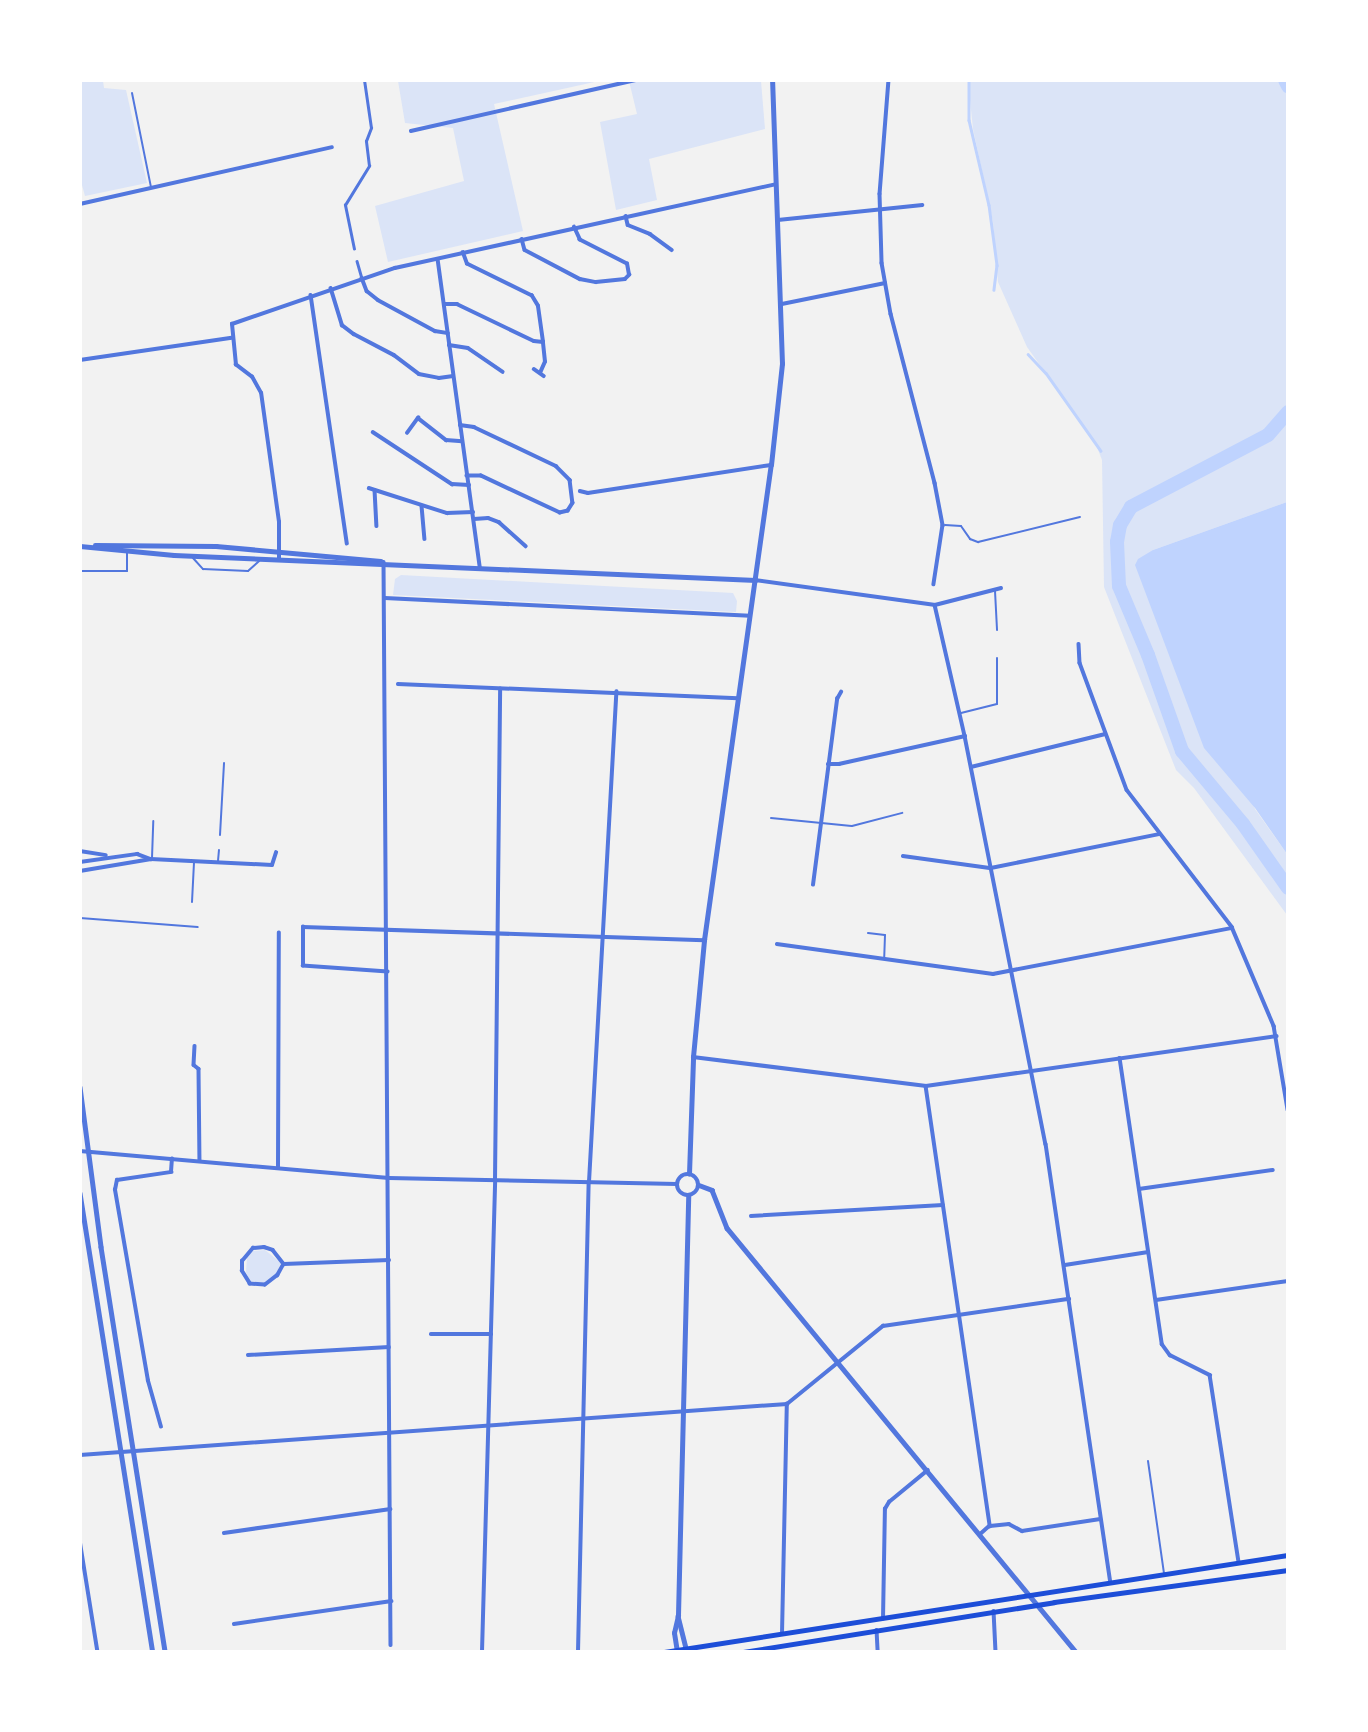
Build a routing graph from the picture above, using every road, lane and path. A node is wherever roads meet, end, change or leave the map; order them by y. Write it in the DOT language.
graph roads {
  1 [pos="364,80"];
  2 [pos="635,80"];
  3 [pos="772,80"];
  4 [pos="889,80"];
  5 [pos="132,93"];
  6 [pos="411,131"];
  7 [pos="332,147"];
  8 [pos="776,184"];
  9 [pos="151,188"];
  10 [pos="80,204"];
  11 [pos="922,205"];
  12 [pos="880,210"];
  13 [pos="626,216"];
  14 [pos="778,220"];
  15 [pos="574,227"];
  16 [pos="522,239"];
  17 [pos="354,249"];
  18 [pos="672,250"];
  19 [pos="463,253"];
  20 [pos="438,259"];
  21 [pos="357,261"];
  22 [pos="362,278"];
  23 [pos="885,283"];
  24 [pos="331,288"];
  25 [pos="311,295"];
  26 [pos="444,304"];
  27 [pos="782,304"];
  28 [pos="448,333"];
  29 [pos="231,338"];
  30 [pos="543,342"];
  31 [pos="449,345"];
  32 [pos="80,360"];
  33 [pos="534,369"];
  34 [pos="503,372"];
  35 [pos="453,376"];
  36 [pos="460,425"];
  37 [pos="373,432"];
  38 [pos="407,433"];
  39 [pos="462,441"];
  40 [pos="771,465"];
  41 [pos="467,476"];
  42 [pos="469,485"];
  43 [pos="369,488"];
  44 [pos="375,490"];
  45 [pos="580,491"];
  46 [pos="422,506"];
  47 [pos="472,512"];
  48 [pos="1080,517"];
  49 [pos="474,519"];
  50 [pos="943,525"];
  51 [pos="377,526"];
  52 [pos="425,539"];
  53 [pos="347,543"];
  54 [pos="190,545"];
  55 [pos="80,546"];
  56 [pos="526,546"];
  57 [pos="264,549"];
  58 [pos="280,550"];
  59 [pos="127,551"];
  60 [pos="191,555"];
  61 [pos="262,557"];
  62 [pos="279,559"];
  63 [pos="384,562"];
  64 [pos="480,567"];
  65 [pos="80,571"];
  66 [pos="755,580"];
  67 [pos="934,583"];
  68 [pos="1001,588"];
  69 [pos="995,590"];
  70 [pos="384,598"];
  71 [pos="935,605"];
  72 [pos="750,617"];
  73 [pos="997,629"];
  74 [pos="1079,644"];
  75 [pos="997,658"];
  76 [pos="398,684"];
  77 [pos="500,689"];
  78 [pos="616,692"];
  79 [pos="841,692"];
  80 [pos="738,698"];
  81 [pos="960,713"];
  82 [pos="1106,734"];
  83 [pos="965,736"];
  84 [pos="224,763"];
  85 [pos="828,764"];
  86 [pos="971,767"];
  87 [pos="902,813"];
  88 [pos="771,818"];
  89 [pos="153,821"];
  90 [pos="820,824"];
  91 [pos="1160,834"];
  92 [pos="220,835"];
  93 [pos="219,850"];
  94 [pos="80,851"];
  95 [pos="276,853"];
  96 [pos="108,856"];
  97 [pos="903,856"];
  98 [pos="152,859"];
  99 [pos="194,861"];
  100 [pos="80,862"];
  101 [pos="218,862"];
  102 [pos="991,868"];
  103 [pos="80,871"];
  104 [pos="813,885"];
  105 [pos="192,902"];
  106 [pos="80,918"];
  107 [pos="198,927"];
  108 [pos="1232,927"];
  109 [pos="387,930"];
  110 [pos="279,933"];
  111 [pos="868,933"];
  112 [pos="497,934"];
  113 [pos="603,937"];
  114 [pos="704,940"];
  115 [pos="777,944"];
  116 [pos="884,959"];
  117 [pos="1011,970"];
  118 [pos="388,972"];
  119 [pos="1276,1036"];
  120 [pos="195,1046"];
  121 [pos="693,1057"];
  122 [pos="1120,1058"];
  123 [pos="1031,1070"];
  124 [pos="926,1086"];
  125 [pos="80,1087"];
  126 [pos="1287,1110"];
  127 [pos="80,1151"];
  128 [pos="89,1151"];
  129 [pos="172,1158"];
  130 [pos="200,1160"];
  131 [pos="278,1167"];
  132 [pos="1273,1170"];
  133 [pos="689,1174"];
  134 [pos="389,1178"];
  135 [pos="495,1180"];
  136 [pos="589,1182"];
  137 [pos="677,1184"];
  138 [pos="699,1185"];
  139 [pos="1139,1189"];
  140 [pos="80,1193"];
  141 [pos="688,1196"];
  142 [pos="943,1205"];
  143 [pos="751,1216"];
  144 [pos="1148,1252"];
  145 [pos="389,1260"];
  146 [pos="284,1264"];
  147 [pos="1065,1265"];
  148 [pos="1287,1281"];
  149 [pos="1069,1299"];
  150 [pos="1156,1300"];
  151 [pos="959,1315"];
  152 [pos="431,1334"];
  153 [pos="491,1334"];
  154 [pos="390,1347"];
  155 [pos="248,1355"];
  156 [pos="840,1361"];
  157 [pos="786,1404"];
  158 [pos="683,1410"];
  159 [pos="584,1418"];
  160 [pos="489,1425"];
  161 [pos="161,1427"];
  162 [pos="390,1432"];
  163 [pos="135,1451"];
  164 [pos="120,1452"];
  165 [pos="80,1455"];
  166 [pos="1148,1461"];
  167 [pos="928,1470"];
  168 [pos="390,1509"];
  169 [pos="1101,1519"];
  170 [pos="990,1526"];
  171 [pos="224,1533"];
  172 [pos="980,1535"];
  173 [pos="80,1540"];
  174 [pos="1287,1555"];
  175 [pos="1239,1562"];
  176 [pos="1287,1570"];
  177 [pos="1164,1574"];
  178 [pos="1111,1582"];
  179 [pos="1030,1594"];
  180 [pos="391,1601"];
  181 [pos="1038,1604"];
  182 [pos="994,1611"];
  183 [pos="678,1615"];
  184 [pos="883,1619"];
  185 [pos="234,1624"];
  186 [pos="877,1630"];
  187 [pos="782,1634"];
  188 [pos="391,1645"];
  189 [pos="687,1650"];
  190 [pos="98,1651"];
  191 [pos="153,1651"];
  192 [pos="165,1651"];
  193 [pos="482,1651"];
  194 [pos="578,1651"];
  195 [pos="664,1651"];
  196 [pos="677,1651"];
  197 [pos="743,1651"];
  198 [pos="878,1651"];
  199 [pos="996,1651"];
  200 [pos="1076,1651"];
  1 -- 17 [label="street"];
  2 -- 6 [label="street"];
  3 -- 8 [label="street"];
  4 -- 12 [label="street"];
  5 -- 9 [label="lane"];
  7 -- 9 [label="street"];
  8 -- 13 [label="street"];
  8 -- 14 [label="street"];
  9 -- 10 [label="street"];
  11 -- 12 [label="street"];
  12 -- 14 [label="street"];
  12 -- 23 [label="street"];
  13 -- 15 [label="street"];
  13 -- 18 [label="street"];
  14 -- 27 [label="street"];
  15 -- 16 [label="street"];
  15 -- 16 [label="street"];
  16 -- 19 [label="street"];
  19 -- 20 [label="street"];
  19 -- 30 [label="street"];
  20 -- 22 [label="street"];
  20 -- 26 [label="street"];
  21 -- 22 [label="street"];
  22 -- 24 [label="street"];
  22 -- 28 [label="street"];
  23 -- 27 [label="street"];
  23 -- 50 [label="street"];
  24 -- 25 [label="street"];
  24 -- 35 [label="street"];
  25 -- 29 [label="street"];
  25 -- 53 [label="street"];
  26 -- 28 [label="street"];
  26 -- 30 [label="street"];
  27 -- 40 [label="street"];
  28 -- 31 [label="street"];
  29 -- 32 [label="street"];
  29 -- 58 [label="street"];
  30 -- 33 [label="street"];
  31 -- 34 [label="street"];
  31 -- 35 [label="street"];
  35 -- 36 [label="street"];
  36 -- 39 [label="street"];
  36 -- 41 [label="street"];
  37 -- 42 [label="street"];
  38 -- 39 [label="street"];
  39 -- 41 [label="street"];
  40 -- 45 [label="street"];
  40 -- 66 [label="street"];
  41 -- 42 [label="street"];
  42 -- 47 [label="street"];
  43 -- 44 [label="street"];
  44 -- 46 [label="street"];
  44 -- 51 [label="street"];
  46 -- 47 [label="street"];
  46 -- 52 [label="street"];
  47 -- 49 [label="street"];
  48 -- 50 [label="lane"];
  49 -- 56 [label="street"];
  49 -- 64 [label="street"];
  50 -- 67 [label="street"];
  54 -- 55 [label="street"];
  54 -- 57 [label="street"];
  54 -- 60 [label="street"];
  55 -- 59 [label="street"];
  57 -- 58 [label="street"];
  57 -- 61 [label="street"];
  58 -- 62 [label="street"];
  58 -- 63 [label="street"];
  59 -- 60 [label="street"];
  59 -- 65 [label="lane"];
  60 -- 61 [label="street"];
  60 -- 61 [label="lane"];
  61 -- 62 [label="street"];
  62 -- 63 [label="street"];
  63 -- 64 [label="street"];
  63 -- 70 [label="street"];
  64 -- 66 [label="street"];
  66 -- 71 [label="street"];
  66 -- 72 [label="street"];
  68 -- 69 [label="street"];
  69 -- 71 [label="street"];
  69 -- 73 [label="lane"];
  70 -- 72 [label="street"];
  70 -- 109 [label="street"];
  71 -- 81 [label="street"];
  72 -- 80 [label="street"];
  74 -- 82 [label="street"];
  75 -- 81 [label="lane"];
  76 -- 77 [label="street"];
  77 -- 78 [label="street"];
  77 -- 112 [label="street"];
  78 -- 80 [label="street"];
  78 -- 113 [label="street"];
  79 -- 85 [label="street"];
  80 -- 114 [label="street"];
  81 -- 83 [label="street"];
  82 -- 86 [label="street"];
  82 -- 91 [label="street"];
  83 -- 85 [label="street"];
  83 -- 86 [label="street"];
  84 -- 92 [label="lane"];
  85 -- 90 [label="street"];
  86 -- 102 [label="street"];
  87 -- 90 [label="lane"];
  88 -- 90 [label="lane"];
  89 -- 98 [label="lane"];
  90 -- 104 [label="street"];
  91 -- 102 [label="street"];
  91 -- 108 [label="street"];
  93 -- 101 [label="lane"];
  94 -- 96 [label="street"];
  95 -- 101 [label="street"];
  96 -- 98 [label="street"];
  96 -- 100 [label="street"];
  97 -- 102 [label="street"];
  98 -- 99 [label="street"];
  98 -- 103 [label="street"];
  99 -- 101 [label="street"];
  99 -- 105 [label="lane"];
  102 -- 117 [label="street"];
  106 -- 107 [label="lane"];
  108 -- 117 [label="street"];
  108 -- 119 [label="street"];
  109 -- 112 [label="street"];
  109 -- 118 [label="street"];
  109 -- 118 [label="street"];
  110 -- 131 [label="street"];
  111 -- 116 [label="lane"];
  112 -- 113 [label="street"];
  112 -- 135 [label="street"];
  113 -- 114 [label="street"];
  113 -- 136 [label="street"];
  114 -- 121 [label="street"];
  115 -- 116 [label="street"];
  116 -- 117 [label="street"];
  117 -- 123 [label="street"];
  118 -- 134 [label="street"];
  119 -- 122 [label="street"];
  119 -- 126 [label="street"];
  120 -- 130 [label="street"];
  121 -- 124 [label="street"];
  121 -- 133 [label="street"];
  122 -- 123 [label="street"];
  122 -- 139 [label="street"];
  123 -- 124 [label="street"];
  123 -- 147 [label="street"];
  124 -- 142 [label="street"];
  125 -- 128 [label="street"];
  127 -- 128 [label="street"];
  128 -- 129 [label="street"];
  128 -- 163 [label="street"];
  129 -- 130 [label="street"];
  129 -- 161 [label="street"];
  130 -- 131 [label="street"];
  131 -- 134 [label="street"];
  132 -- 139 [label="street"];
  133 -- 137 [label="street"];
  133 -- 138 [label="street"];
  134 -- 135 [label="street"];
  134 -- 145 [label="street"];
  135 -- 136 [label="street"];
  135 -- 153 [label="street"];
  136 -- 137 [label="street"];
  136 -- 159 [label="street"];
  137 -- 141 [label="street"];
  138 -- 141 [label="street"];
  138 -- 156 [label="street"];
  139 -- 144 [label="street"];
  140 -- 164 [label="street"];
  141 -- 158 [label="street"];
  142 -- 143 [label="street"];
  142 -- 151 [label="street"];
  144 -- 147 [label="street"];
  144 -- 150 [label="street"];
  145 -- 146 [label="street"];
  145 -- 154 [label="street"];
  146 -- 146 [label="street"];
  147 -- 149 [label="street"];
  148 -- 150 [label="street"];
  149 -- 151 [label="street"];
  149 -- 169 [label="street"];
  150 -- 175 [label="street"];
  151 -- 156 [label="street"];
  151 -- 170 [label="street"];
  152 -- 153 [label="street"];
  153 -- 160 [label="street"];
  154 -- 155 [label="street"];
  154 -- 162 [label="street"];
  156 -- 157 [label="street"];
  156 -- 167 [label="street"];
  157 -- 158 [label="street"];
  157 -- 187 [label="street"];
  158 -- 159 [label="street"];
  158 -- 183 [label="street"];
  159 -- 160 [label="street"];
  159 -- 194 [label="street"];
  160 -- 162 [label="street"];
  160 -- 193 [label="street"];
  162 -- 163 [label="street"];
  162 -- 168 [label="street"];
  163 -- 164 [label="street"];
  163 -- 192 [label="street"];
  164 -- 165 [label="street"];
  164 -- 191 [label="street"];
  166 -- 177 [label="lane"];
  167 -- 172 [label="street"];
  167 -- 184 [label="street"];
  168 -- 171 [label="street"];
  168 -- 180 [label="street"];
  169 -- 170 [label="street"];
  169 -- 178 [label="street"];
  170 -- 172 [label="street"];
  172 -- 179 [label="street"];
  173 -- 190 [label="street"];
  174 -- 175 [label="main road"];
  175 -- 177 [label="main road"];
  176 -- 181 [label="main road"];
  177 -- 178 [label="main road"];
  178 -- 179 [label="main road"];
  179 -- 181 [label="street"];
  179 -- 184 [label="main road"];
  180 -- 185 [label="street"];
  180 -- 188 [label="street"];
  181 -- 182 [label="main road"];
  181 -- 200 [label="street"];
  182 -- 186 [label="main road"];
  182 -- 199 [label="street"];
  183 -- 189 [label="street"];
  183 -- 196 [label="street"];
  184 -- 187 [label="main road"];
  186 -- 197 [label="main road"];
  186 -- 198 [label="street"];
  187 -- 189 [label="main road"];
  189 -- 196 [label="main road"];
  195 -- 196 [label="main road"];
}
